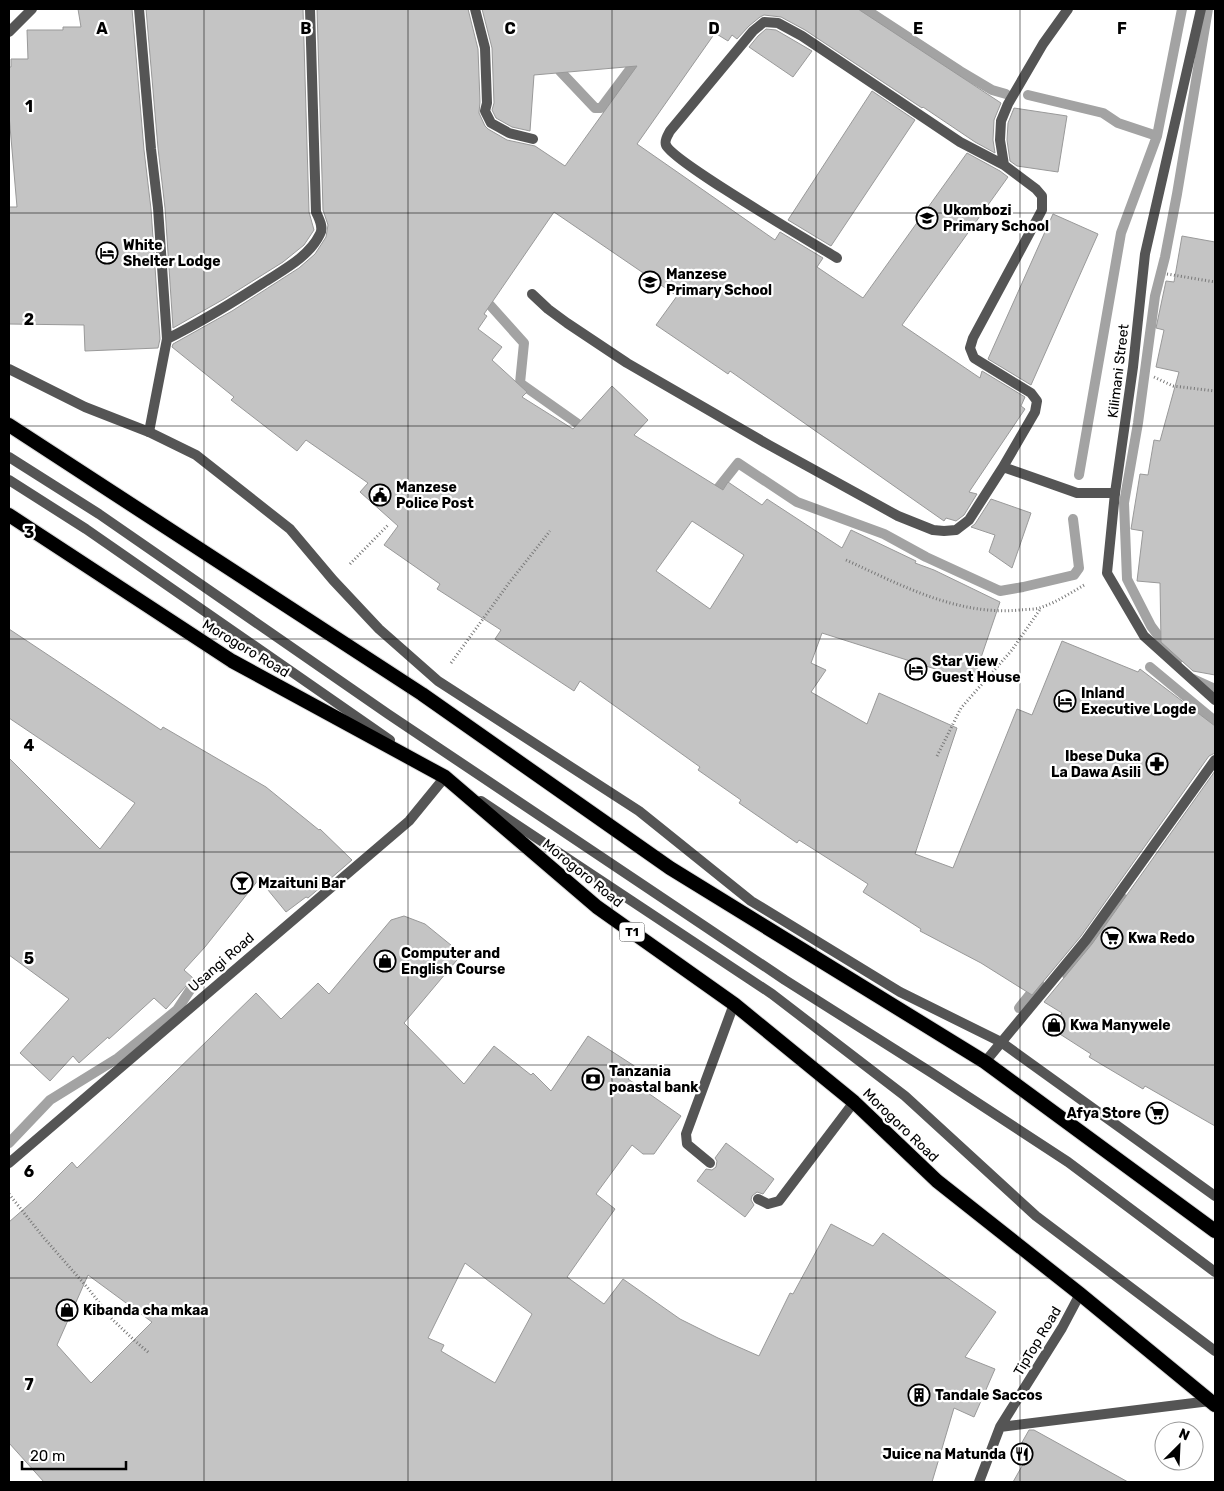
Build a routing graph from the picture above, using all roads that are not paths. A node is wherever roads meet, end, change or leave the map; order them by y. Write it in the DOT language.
graph roads {
  1 [pos="32,9"];
  2 [pos="139,9"];
  3 [pos="310,9"];
  4 [pos="475,9"];
  5 [pos="1068,9"];
  6 [pos="1201,9"];
  7 [pos="9,32"];
  8 [pos="533,139"];
  9 [pos="1004,165"];
  10 [pos="837,258"];
  11 [pos="532,294"];
  12 [pos="167,339"];
  13 [pos="9,368"];
  14 [pos="9,425"];
  15 [pos="149,432"];
  16 [pos="9,457"];
  17 [pos="1002,467"];
  18 [pos="9,480"];
  19 [pos="1115,493"];
  20 [pos="9,515"];
  21 [pos="1215,700"];
  22 [pos="1215,760"];
  23 [pos="445,777"];
  24 [pos="734,1004"];
  25 [pos="1000,1042"];
  26 [pos="985,1062"];
  27 [pos="854,1102"];
  28 [pos="9,1163"];
  29 [pos="710,1164"];
  30 [pos="1215,1196"];
  31 [pos="758,1199"];
  32 [pos="1215,1231"];
  33 [pos="1215,1272"];
  34 [pos="1080,1294"];
  35 [pos="1215,1352"];
  36 [pos="1213,1404"];
  37 [pos="1000,1427"];
  38 [pos="979,1482"];
  1 -- 7 [label="street"];
  2 -- 12 [label="street"];
  3 -- 12 [label="street"];
  4 -- 8 [label="street"];
  5 -- 9 [label="street"];
  6 -- 19 [label="street, Kilimani Street"];
  9 -- 10 [label="street"];
  9 -- 17 [label="street"];
  11 -- 17 [label="street"];
  12 -- 15 [label="street"];
  13 -- 15 [label="street"];
  14 -- 26 [label="highway"];
  15 -- 25 [label="street"];
  16 -- 33 [label="street, Morogoro Road"];
  17 -- 19 [label="street"];
  18 -- 35 [label="street, Morogoro Road"];
  19 -- 21 [label="street, Kilimani Street"];
  20 -- 23 [label="highway, Morogoro Road / T1"];
  22 -- 25 [label="street"];
  23 -- 24 [label="highway, Morogoro Road / T1"];
  23 -- 28 [label="street, Usangi Road"];
  24 -- 27 [label="highway, Morogoro Road / T1"];
  24 -- 29 [label="street"];
  25 -- 26 [label="street"];
  25 -- 30 [label="street"];
  26 -- 32 [label="highway"];
  27 -- 31 [label="street"];
  27 -- 34 [label="highway, Morogoro Road / T1"];
  34 -- 36 [label="highway, Morogoro Road / T1"];
  34 -- 37 [label="street, TipTop Road"];
  36 -- 37 [label="street"];
  37 -- 38 [label="street, TipTop Road"];
}
